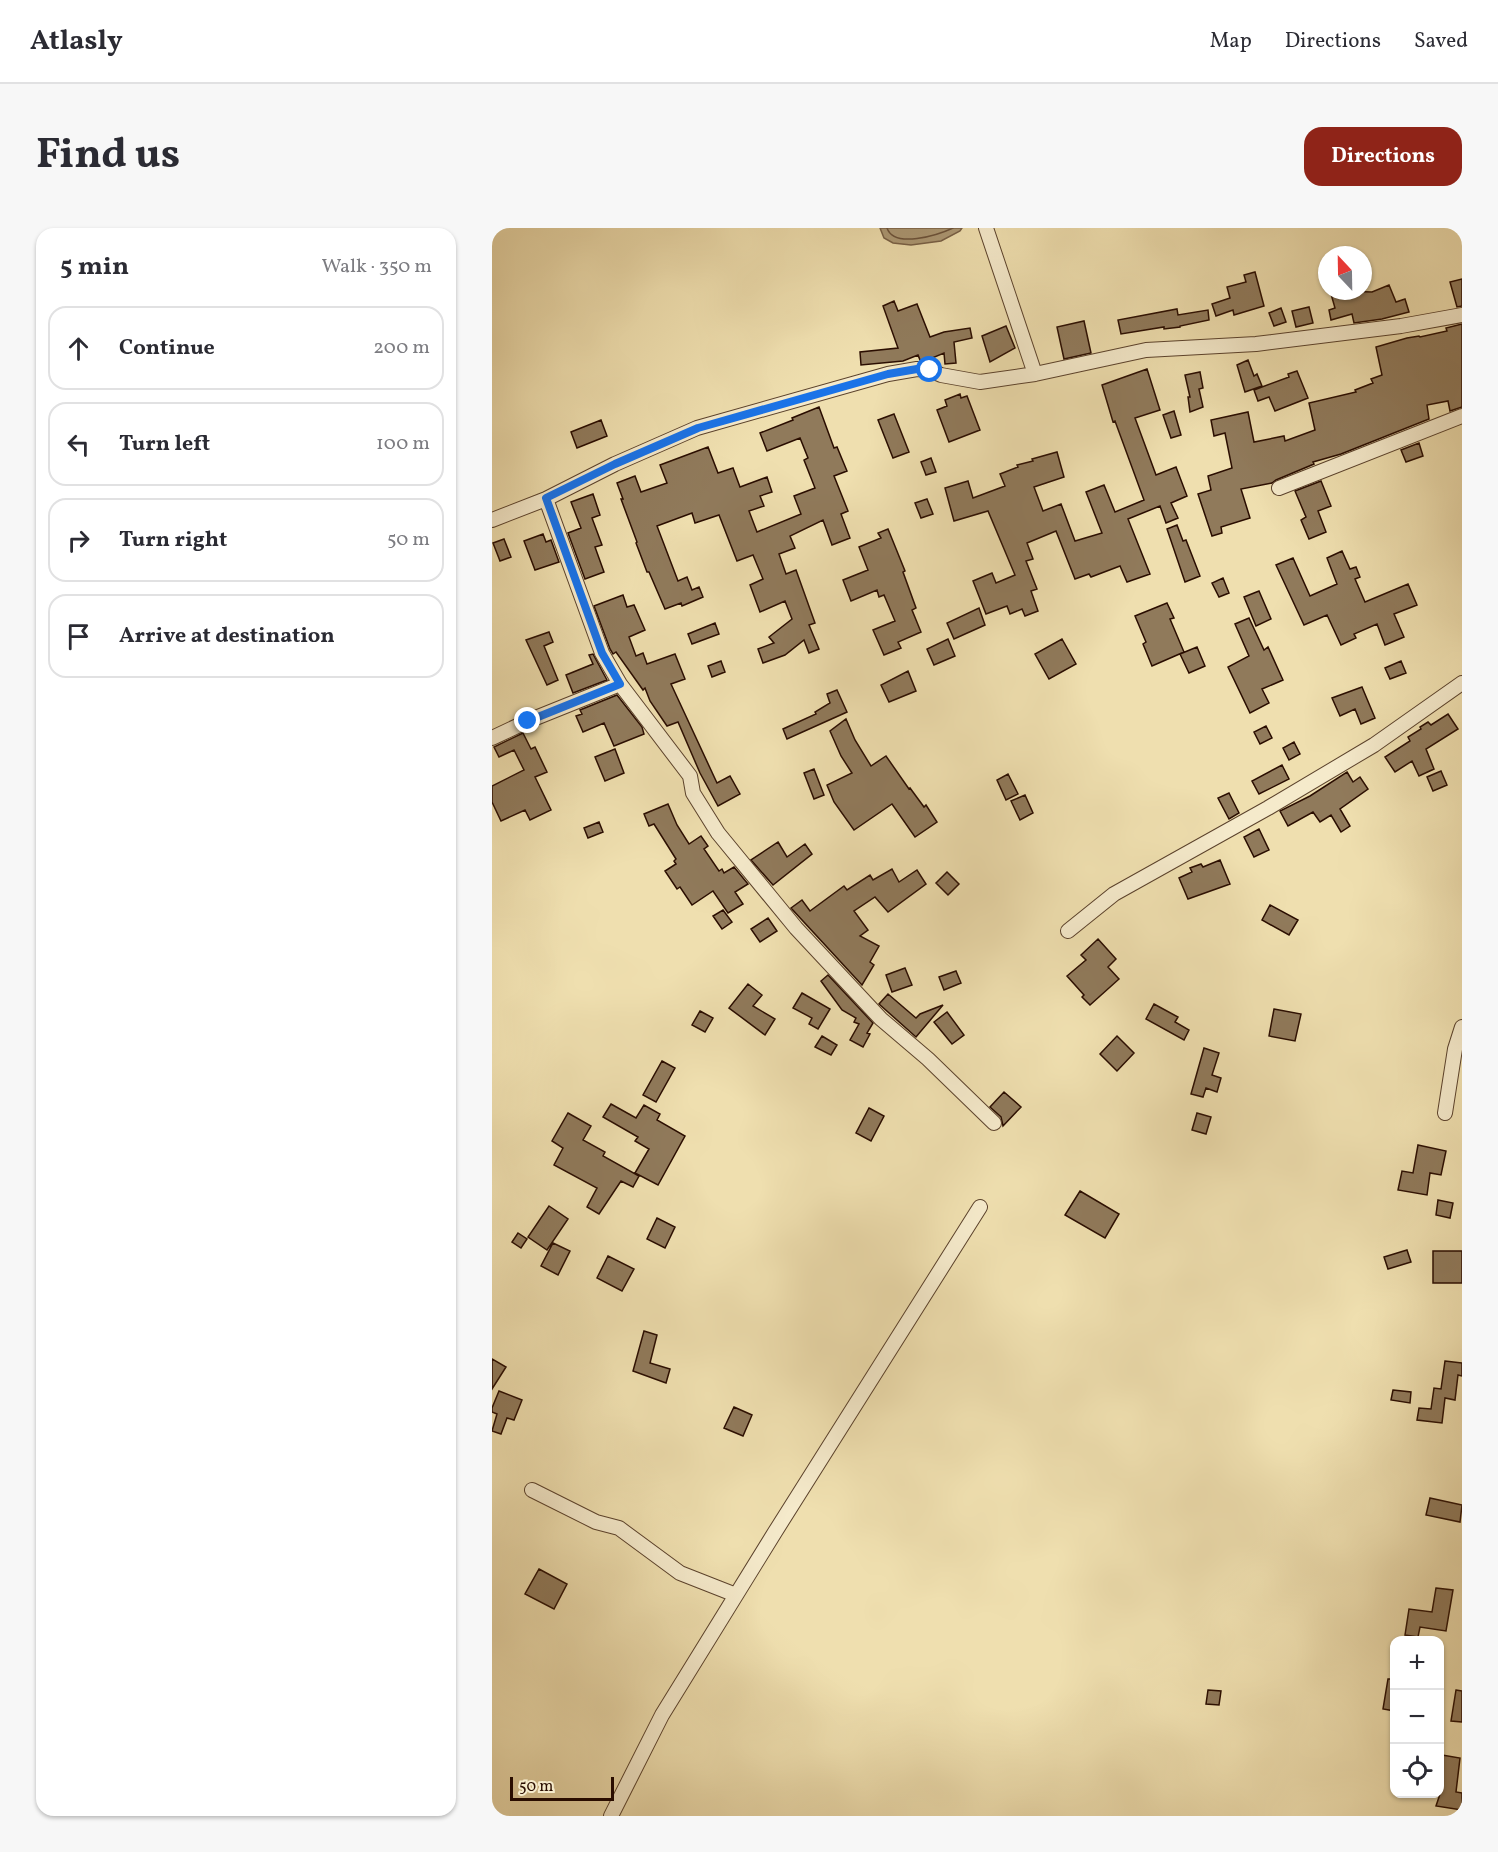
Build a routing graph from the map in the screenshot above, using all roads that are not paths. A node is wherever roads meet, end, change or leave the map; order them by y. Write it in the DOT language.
graph roads {
  1 [pos="986,228"];
  2 [pos="1462,315"];
  3 [pos="1035,374"];
  4 [pos="1462,416"];
  5 [pos="1279,488"];
  6 [pos="546,498"];
  7 [pos="492,520"];
  8 [pos="1462,683"];
  9 [pos="620,684"];
  10 [pos="492,738"];
  11 [pos="1068,931"];
  12 [pos="1462,1027"];
  13 [pos="1445,1113"];
  14 [pos="994,1123"];
  15 [pos="981,1207"];
  16 [pos="532,1490"];
  17 [pos="736,1595"];
  18 [pos="610,1816"];
  1 -- 3 [label="street"];
  2 -- 3 [label="street"];
  3 -- 6 [label="street"];
  4 -- 5 [label="street"];
  6 -- 7 [label="street"];
  6 -- 9 [label="street"];
  8 -- 11 [label="street"];
  9 -- 10 [label="street"];
  9 -- 14 [label="street"];
  12 -- 13 [label="street"];
  15 -- 17 [label="street"];
  16 -- 17 [label="street"];
  17 -- 18 [label="street"];
}
